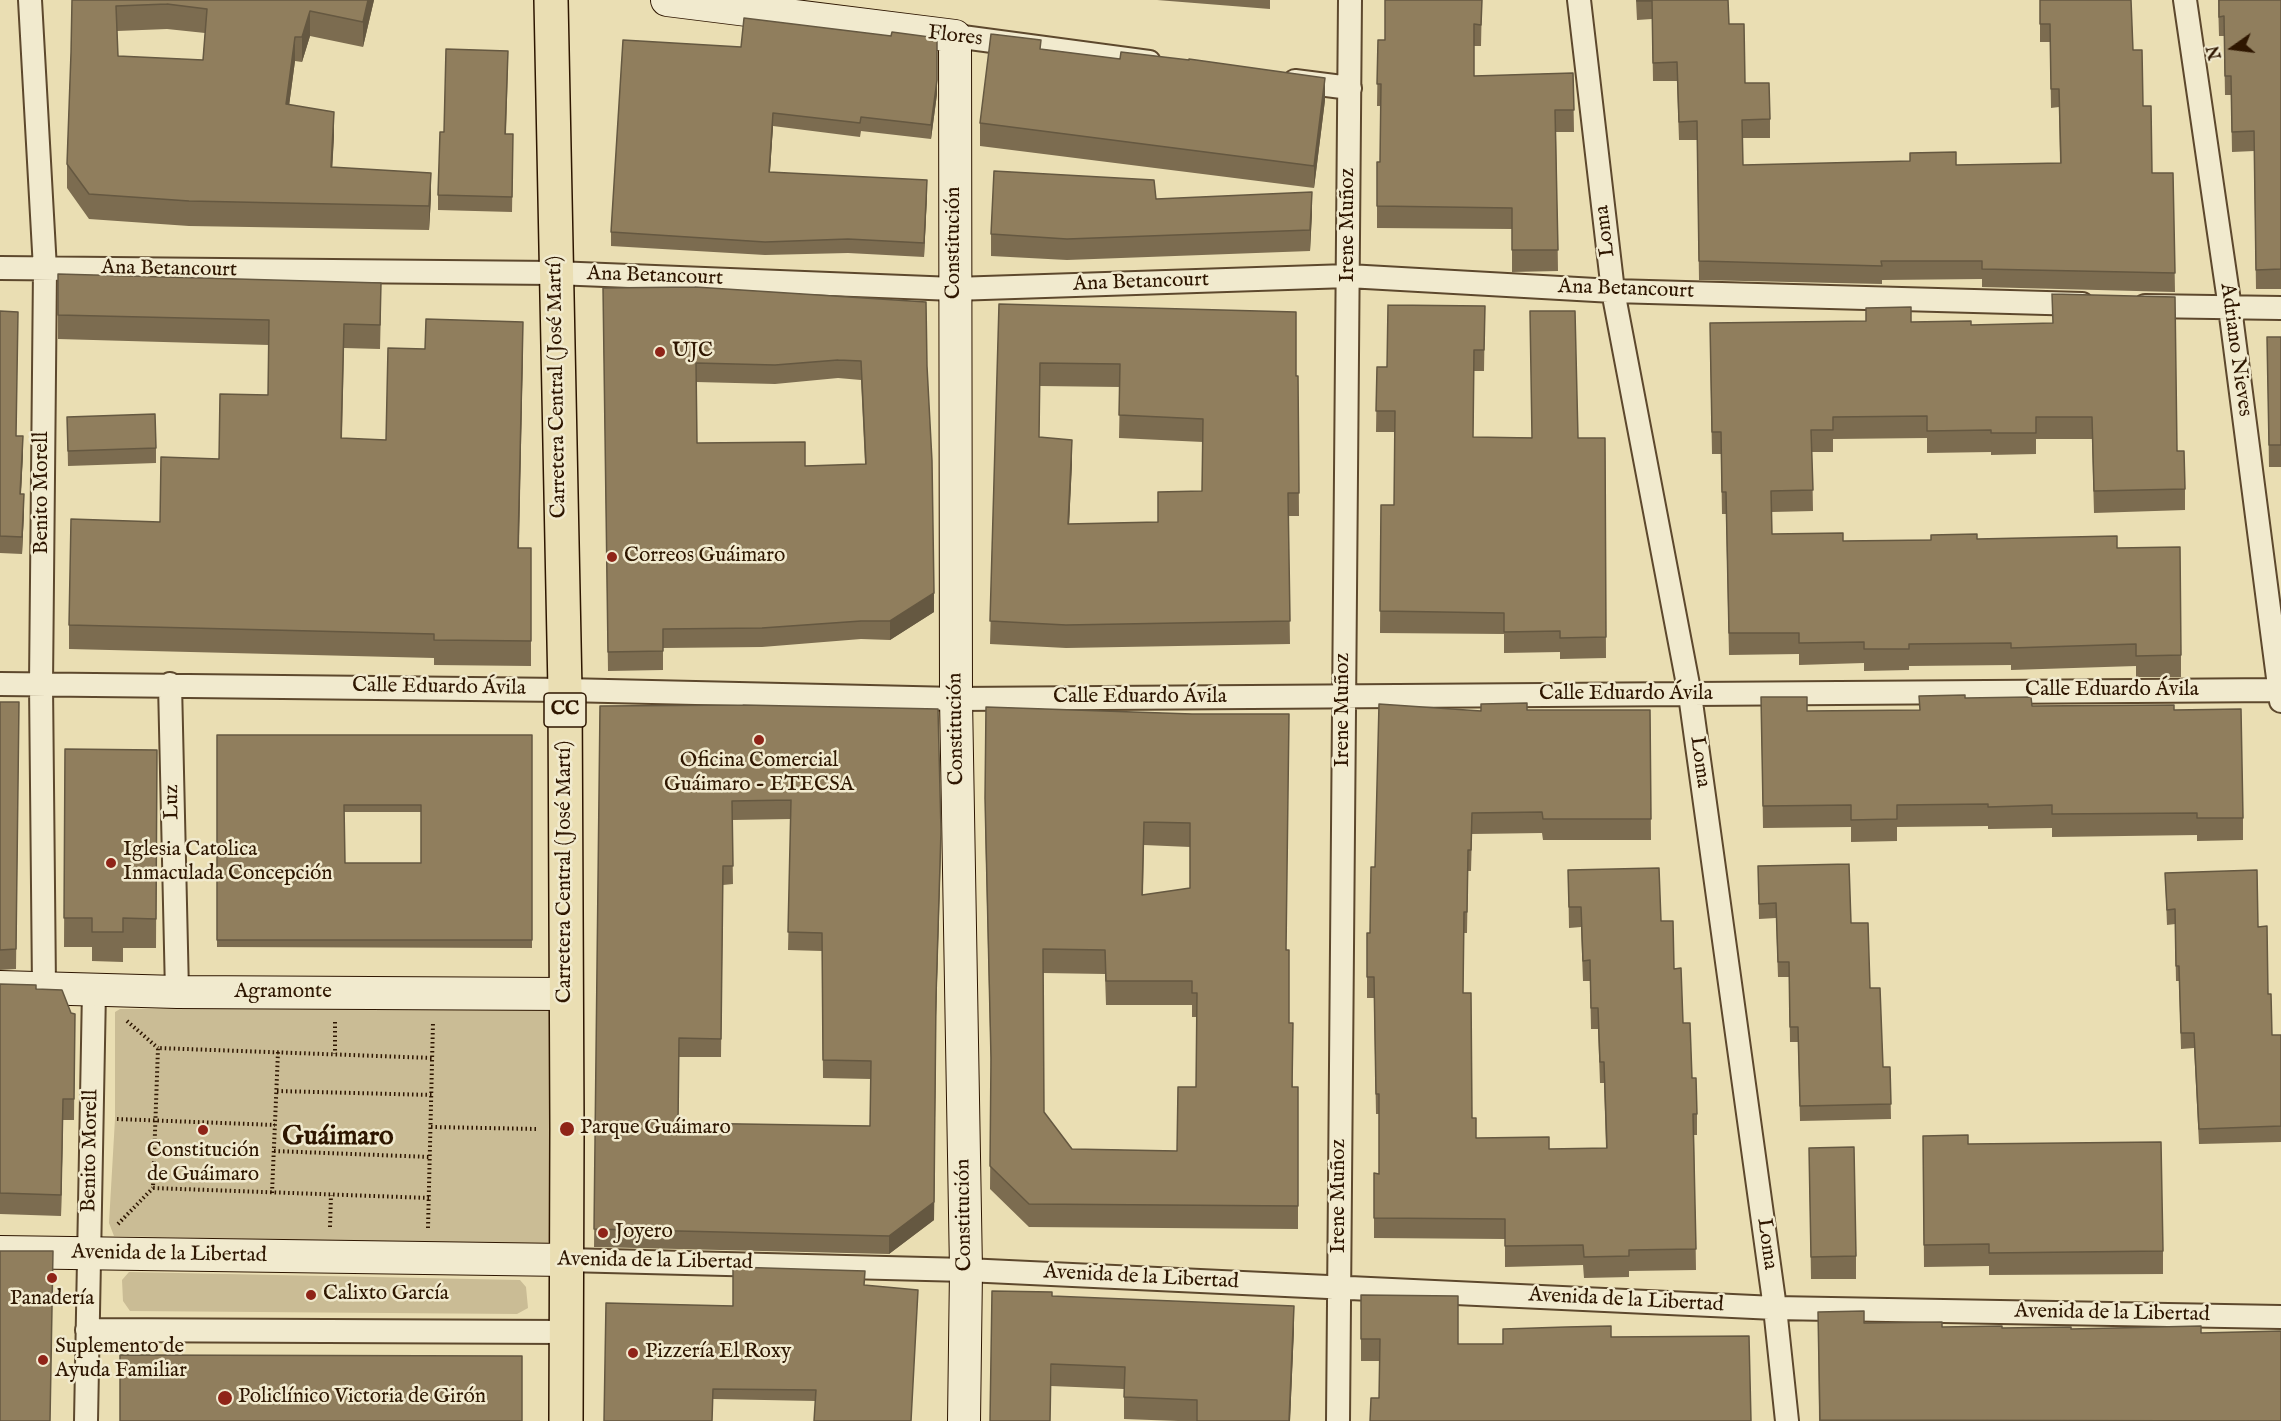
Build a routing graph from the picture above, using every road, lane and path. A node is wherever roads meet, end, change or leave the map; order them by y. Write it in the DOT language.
graph roads {
  1 [pos="30,0"];
  2 [pos="551,0"];
  3 [pos="667,0"];
  4 [pos="1350,0"];
  5 [pos="1579,0"];
  6 [pos="2185,0"];
  7 [pos="955,36"];
  8 [pos="1176,65"];
  9 [pos="1269,78"];
  10 [pos="1350,88"];
  11 [pos="0,268"];
  12 [pos="45,268"];
  13 [pos="555,273"];
  14 [pos="1348,276"];
  15 [pos="954,289"];
  16 [pos="1613,291"];
  17 [pos="2099,304"];
  18 [pos="2123,305"];
  19 [pos="2229,308"];
  20 [pos="2281,308"];
  21 [pos="0,684"];
  22 [pos="41,684"];
  23 [pos="170,684"];
  24 [pos="565,690"];
  25 [pos="2280,693"];
  26 [pos="1690,695"];
  27 [pos="1345,697"];
  28 [pos="957,699"];
  29 [pos="0,987"];
  30 [pos="44,987"];
  31 [pos="94,990"];
  32 [pos="177,992"];
  33 [pos="434,994"];
  34 [pos="566,994"];
  35 [pos="335,1014"];
  36 [pos="278,1052"];
  37 [pos="335,1054"];
  38 [pos="433,1058"];
  39 [pos="277,1091"];
  40 [pos="432,1095"];
  41 [pos="156,1121"];
  42 [pos="275,1125"];
  43 [pos="430,1127"];
  44 [pos="114,1130"];
  45 [pos="540,1140"];
  46 [pos="274,1151"];
  47 [pos="430,1158"];
  48 [pos="272,1193"];
  49 [pos="429,1198"];
  50 [pos="113,1218"];
  51 [pos="125,1229"];
  52 [pos="0,1252"];
  53 [pos="88,1254"];
  54 [pos="427,1259"];
  55 [pos="566,1260"];
  56 [pos="966,1270"];
  57 [pos="1340,1288"];
  58 [pos="1775,1308"];
  59 [pos="2281,1317"];
  60 [pos="87,1330"];
  61 [pos="566,1332"];
  62 [pos="86,1421"];
  63 [pos="566,1421"];
  64 [pos="964,1421"];
  65 [pos="1338,1421"];
  66 [pos="1787,1421"];
  1 -- 12 [label="street, Benito Morell"];
  2 -- 13 [label="highway, Carretera Central (José Martí) / CC"];
  3 -- 7 [label="street, Flores"];
  4 -- 10 [label="street, Irene Muñoz"];
  5 -- 16 [label="street, Loma"];
  6 -- 19 [label="street, Adriano Nieves"];
  7 -- 8 [label="street, Flores"];
  7 -- 15 [label="street, Constitución"];
  9 -- 10 [label="street"];
  10 -- 14 [label="street, Irene Muñoz"];
  11 -- 12 [label="street, Ana Betancourt"];
  12 -- 13 [label="street, Ana Betancourt"];
  12 -- 22 [label="street, Benito Morell"];
  13 -- 15 [label="street, Ana Betancourt"];
  13 -- 24 [label="highway, Carretera Central (José Martí) / CC"];
  14 -- 15 [label="street, Ana Betancourt"];
  14 -- 16 [label="street, Ana Betancourt"];
  14 -- 27 [label="street, Irene Muñoz"];
  15 -- 28 [label="street, Constitución"];
  16 -- 17 [label="street, Ana Betancourt"];
  16 -- 26 [label="street, Loma"];
  18 -- 19 [label="street"];
  19 -- 20 [label="street"];
  19 -- 25 [label="street, Adriano Nieves"];
  21 -- 22 [label="street, Calle Eduardo Ávila"];
  22 -- 23 [label="street, Calle Eduardo Ávila"];
  22 -- 30 [label="street, Benito Morell"];
  23 -- 24 [label="street, Calle Eduardo Ávila"];
  23 -- 32 [label="street, Luz"];
  24 -- 28 [label="street, Calle Eduardo Ávila"];
  24 -- 34 [label="highway, Carretera Central (José Martí) / CC"];
  25 -- 26 [label="street, Calle Eduardo Ávila"];
  26 -- 27 [label="street, Calle Eduardo Ávila"];
  26 -- 58 [label="street, Loma"];
  27 -- 28 [label="street, Calle Eduardo Ávila"];
  27 -- 57 [label="street, Irene Muñoz"];
  28 -- 56 [label="street, Constitución"];
  29 -- 30 [label="street, Agramonte"];
  30 -- 31 [label="street, Agramonte"];
  31 -- 32 [label="street, Agramonte"];
  31 -- 53 [label="street, Benito Morell"];
  32 -- 33 [label="street, Agramonte"];
  33 -- 34 [label="street, Agramonte"];
  33 -- 38 [label="path"];
  34 -- 55 [label="highway, Carretera Central (José Martí) / CC"];
  35 -- 37 [label="path"];
  36 -- 37 [label="path"];
  36 -- 39 [label="path"];
  36 -- 41 [label="path"];
  37 -- 38 [label="path"];
  38 -- 40 [label="path"];
  39 -- 40 [label="path"];
  39 -- 42 [label="path"];
  40 -- 43 [label="path"];
  41 -- 42 [label="path"];
  41 -- 44 [label="path"];
  41 -- 48 [label="path"];
  42 -- 46 [label="path"];
  43 -- 45 [label="path"];
  43 -- 47 [label="path"];
  46 -- 47 [label="path"];
  46 -- 48 [label="path"];
  47 -- 49 [label="path"];
  48 -- 49 [label="path"];
  49 -- 54 [label="path"];
  50 -- 51 [label="path"];
  52 -- 53 [label="street, Avenida de la Libertad"];
  53 -- 54 [label="street, Avenida de la Libertad"];
  53 -- 60 [label="street, Benito Morell"];
  54 -- 55 [label="street, Avenida de la Libertad"];
  55 -- 56 [label="street, Avenida de la Libertad"];
  55 -- 61 [label="highway, Carretera Central (José Martí) / CC"];
  56 -- 57 [label="street, Avenida de la Libertad"];
  56 -- 64 [label="street, Constitución"];
  57 -- 58 [label="street, Avenida de la Libertad"];
  57 -- 65 [label="street, Irene Muñoz"];
  58 -- 59 [label="street, Avenida de la Libertad"];
  58 -- 66 [label="street, Loma"];
  60 -- 61 [label="street"];
  60 -- 62 [label="street, Benito Morell"];
  61 -- 63 [label="highway, Carretera Central (José Martí) / CC"];
}
